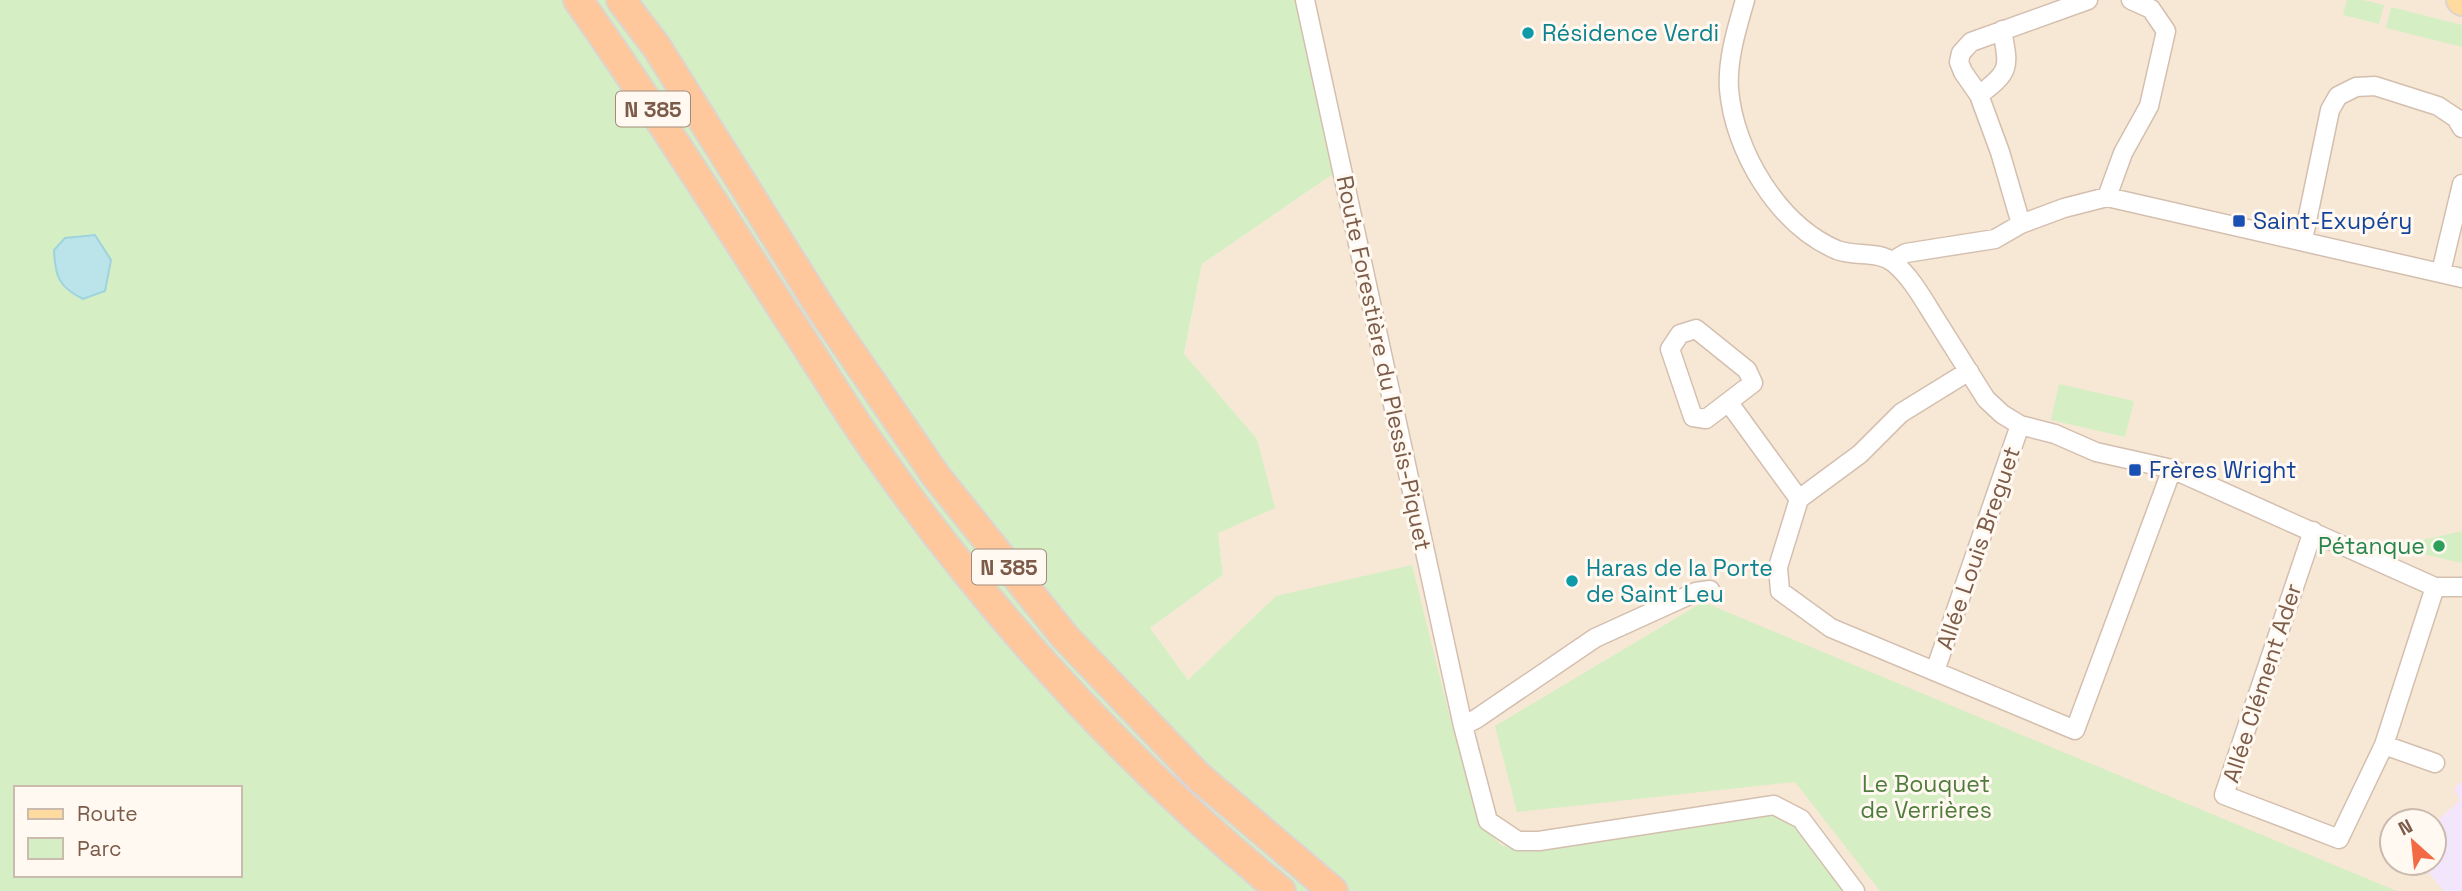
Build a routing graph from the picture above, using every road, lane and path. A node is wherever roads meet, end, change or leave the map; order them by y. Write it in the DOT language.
graph roads {
  1 [pos="578,0"];
  2 [pos="621,0"];
  3 [pos="641,0"];
  4 [pos="1305,0"];
  5 [pos="1745,0"];
  6 [pos="2088,0"];
  7 [pos="2132,0"];
  8 [pos="2002,30"];
  9 [pos="656,46"];
  10 [pos="1979,94"];
  11 [pos="2462,128"];
  12 [pos="2462,184"];
  13 [pos="2107,197"];
  14 [pos="2021,224"];
  15 [pos="2303,240"];
  16 [pos="1892,261"];
  17 [pos="2441,272"];
  18 [pos="2462,278"];
  19 [pos="1969,371"];
  20 [pos="1729,403"];
  21 [pos="2020,425"];
  22 [pos="2172,469"];
  23 [pos="1799,499"];
  24 [pos="2312,531"];
  25 [pos="2435,587"];
  26 [pos="2462,587"];
  27 [pos="1710,590"];
  28 [pos="1935,671"];
  29 [pos="1463,726"];
  30 [pos="2384,746"];
  31 [pos="2435,763"];
  32 [pos="1280,891"];
  33 [pos="1333,891"];
  34 [pos="1855,891"];
  1 -- 32 [label="highway, N 385"];
  2 -- 9 [label="highway, N 385"];
  3 -- 9 [label="highway"];
  4 -- 29 [label="street, Route Forestière du Plessis-Piquet"];
  5 -- 16 [label="street"];
  6 -- 8 [label="street"];
  7 -- 13 [label="street"];
  8 -- 10 [label="street"];
  8 -- 10 [label="street"];
  9 -- 33 [label="highway, N 385"];
  10 -- 14 [label="street"];
  11 -- 15 [label="street"];
  12 -- 17 [label="street"];
  13 -- 14 [label="street"];
  13 -- 15 [label="street"];
  14 -- 16 [label="street"];
  15 -- 17 [label="street"];
  16 -- 19 [label="street"];
  17 -- 18 [label="street"];
  19 -- 21 [label="street"];
  19 -- 23 [label="street"];
  20 -- 20 [label="street"];
  20 -- 23 [label="street"];
  21 -- 22 [label="street"];
  21 -- 28 [label="street, Allée Louis Breguet"];
  22 -- 24 [label="street"];
  22 -- 28 [label="street"];
  23 -- 28 [label="street"];
  24 -- 25 [label="street"];
  24 -- 30 [label="street, Allée Clément Ader"];
  25 -- 26 [label="street"];
  25 -- 30 [label="street"];
  27 -- 29 [label="street"];
  29 -- 34 [label="street, Route Forestière du Plessis-Piquet"];
  30 -- 31 [label="street"];
}
